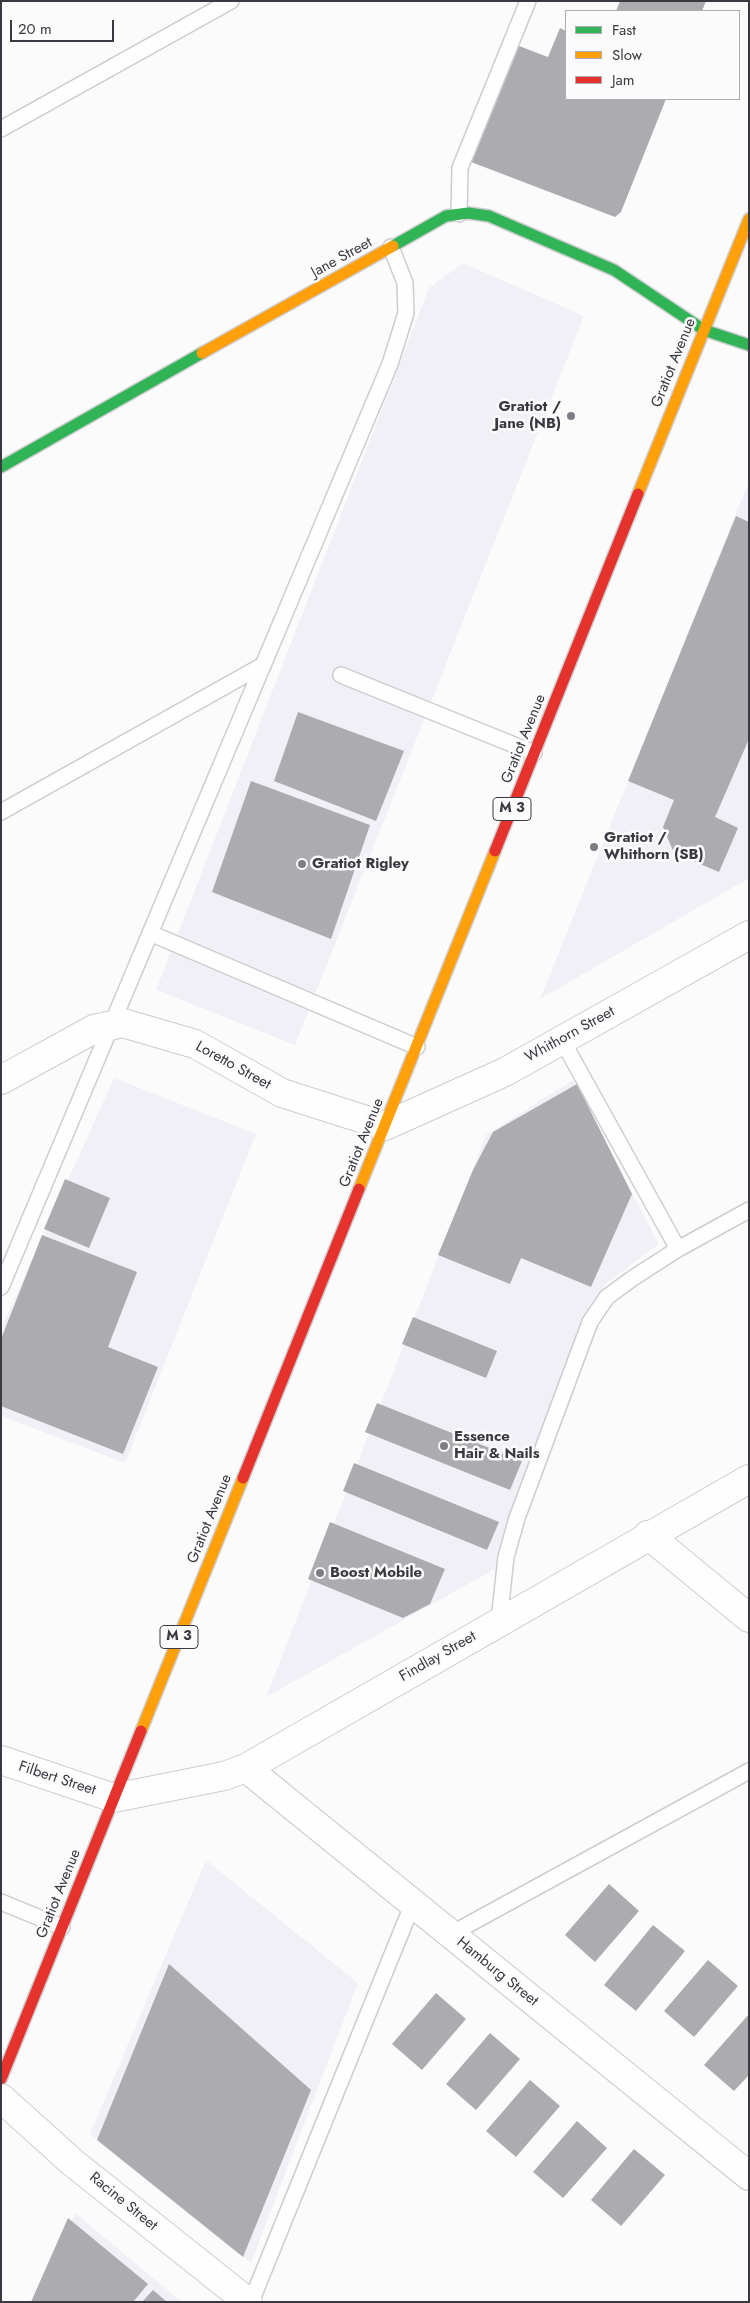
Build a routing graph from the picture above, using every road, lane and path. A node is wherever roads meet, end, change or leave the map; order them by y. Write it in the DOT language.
graph roads {
  1 [pos="231,1"];
  2 [pos="528,1"];
  3 [pos="1,129"];
  4 [pos="458,214"];
  5 [pos="749,219"];
  6 [pos="391,247"];
  7 [pos="704,330"];
  8 [pos="749,345"];
  9 [pos="1,467"];
  10 [pos="263,666"];
  11 [pos="341,675"];
  12 [pos="534,753"];
  13 [pos="1,812"];
  14 [pos="150,933"];
  15 [pos="749,935"];
  16 [pos="111,1025"];
  17 [pos="562,1040"];
  18 [pos="417,1047"];
  19 [pos="1,1080"];
  20 [pos="385,1126"];
  21 [pos="749,1210"];
  22 [pos="678,1249"];
  23 [pos="1,1287"];
  24 [pos="749,1479"];
  25 [pos="648,1535"];
  26 [pos="749,1618"];
  27 [pos="499,1621"];
  28 [pos="1,1760"];
  29 [pos="246,1768"];
  30 [pos="749,1771"];
  31 [pos="114,1798"];
  32 [pos="1,1902"];
  33 [pos="413,1903"];
  34 [pos="62,1927"];
  35 [pos="451,1934"];
  36 [pos="1,2078"];
  37 [pos="1,2098"];
  38 [pos="749,2176"];
  39 [pos="249,2302"];
  1 -- 3 [label="lane"];
  2 -- 4 [label="lane"];
  4 -- 6 [label="main road, Jane Street"];
  4 -- 7 [label="main road, Jane Street"];
  5 -- 7 [label="main road, Gratiot Avenue / M 3"];
  6 -- 9 [label="main road, Jane Street"];
  6 -- 10 [label="lane"];
  7 -- 8 [label="main road, Jane Street"];
  7 -- 12 [label="main road, Gratiot Avenue / M 3"];
  10 -- 13 [label="lane"];
  10 -- 14 [label="lane"];
  11 -- 12 [label="lane"];
  12 -- 18 [label="main road, Gratiot Avenue / M 3"];
  14 -- 16 [label="lane"];
  14 -- 18 [label="lane"];
  15 -- 17 [label="street, Whithorn Street"];
  16 -- 19 [label="street, Loretto Street"];
  16 -- 20 [label="street, Loretto Street"];
  16 -- 23 [label="lane"];
  17 -- 20 [label="street, Whithorn Street"];
  17 -- 22 [label="lane"];
  18 -- 20 [label="main road, Gratiot Avenue / M 3"];
  20 -- 31 [label="main road, Gratiot Avenue / M 3"];
  21 -- 22 [label="lane"];
  22 -- 27 [label="lane"];
  24 -- 25 [label="street, Findlay Street"];
  25 -- 26 [label="street"];
  25 -- 27 [label="street, Findlay Street"];
  27 -- 29 [label="street, Findlay Street"];
  28 -- 31 [label="street, Filbert Street"];
  29 -- 31 [label="street, Findlay Street"];
  29 -- 33 [label="street, Hamburg Street"];
  30 -- 35 [label="lane"];
  31 -- 34 [label="main road, Gratiot Avenue / M 3"];
  32 -- 34 [label="lane"];
  33 -- 35 [label="street, Hamburg Street"];
  33 -- 39 [label="lane"];
  34 -- 36 [label="main road, Gratiot Avenue / M 3"];
  35 -- 38 [label="street, Hamburg Street"];
  37 -- 39 [label="street, Racine Street"];
}
